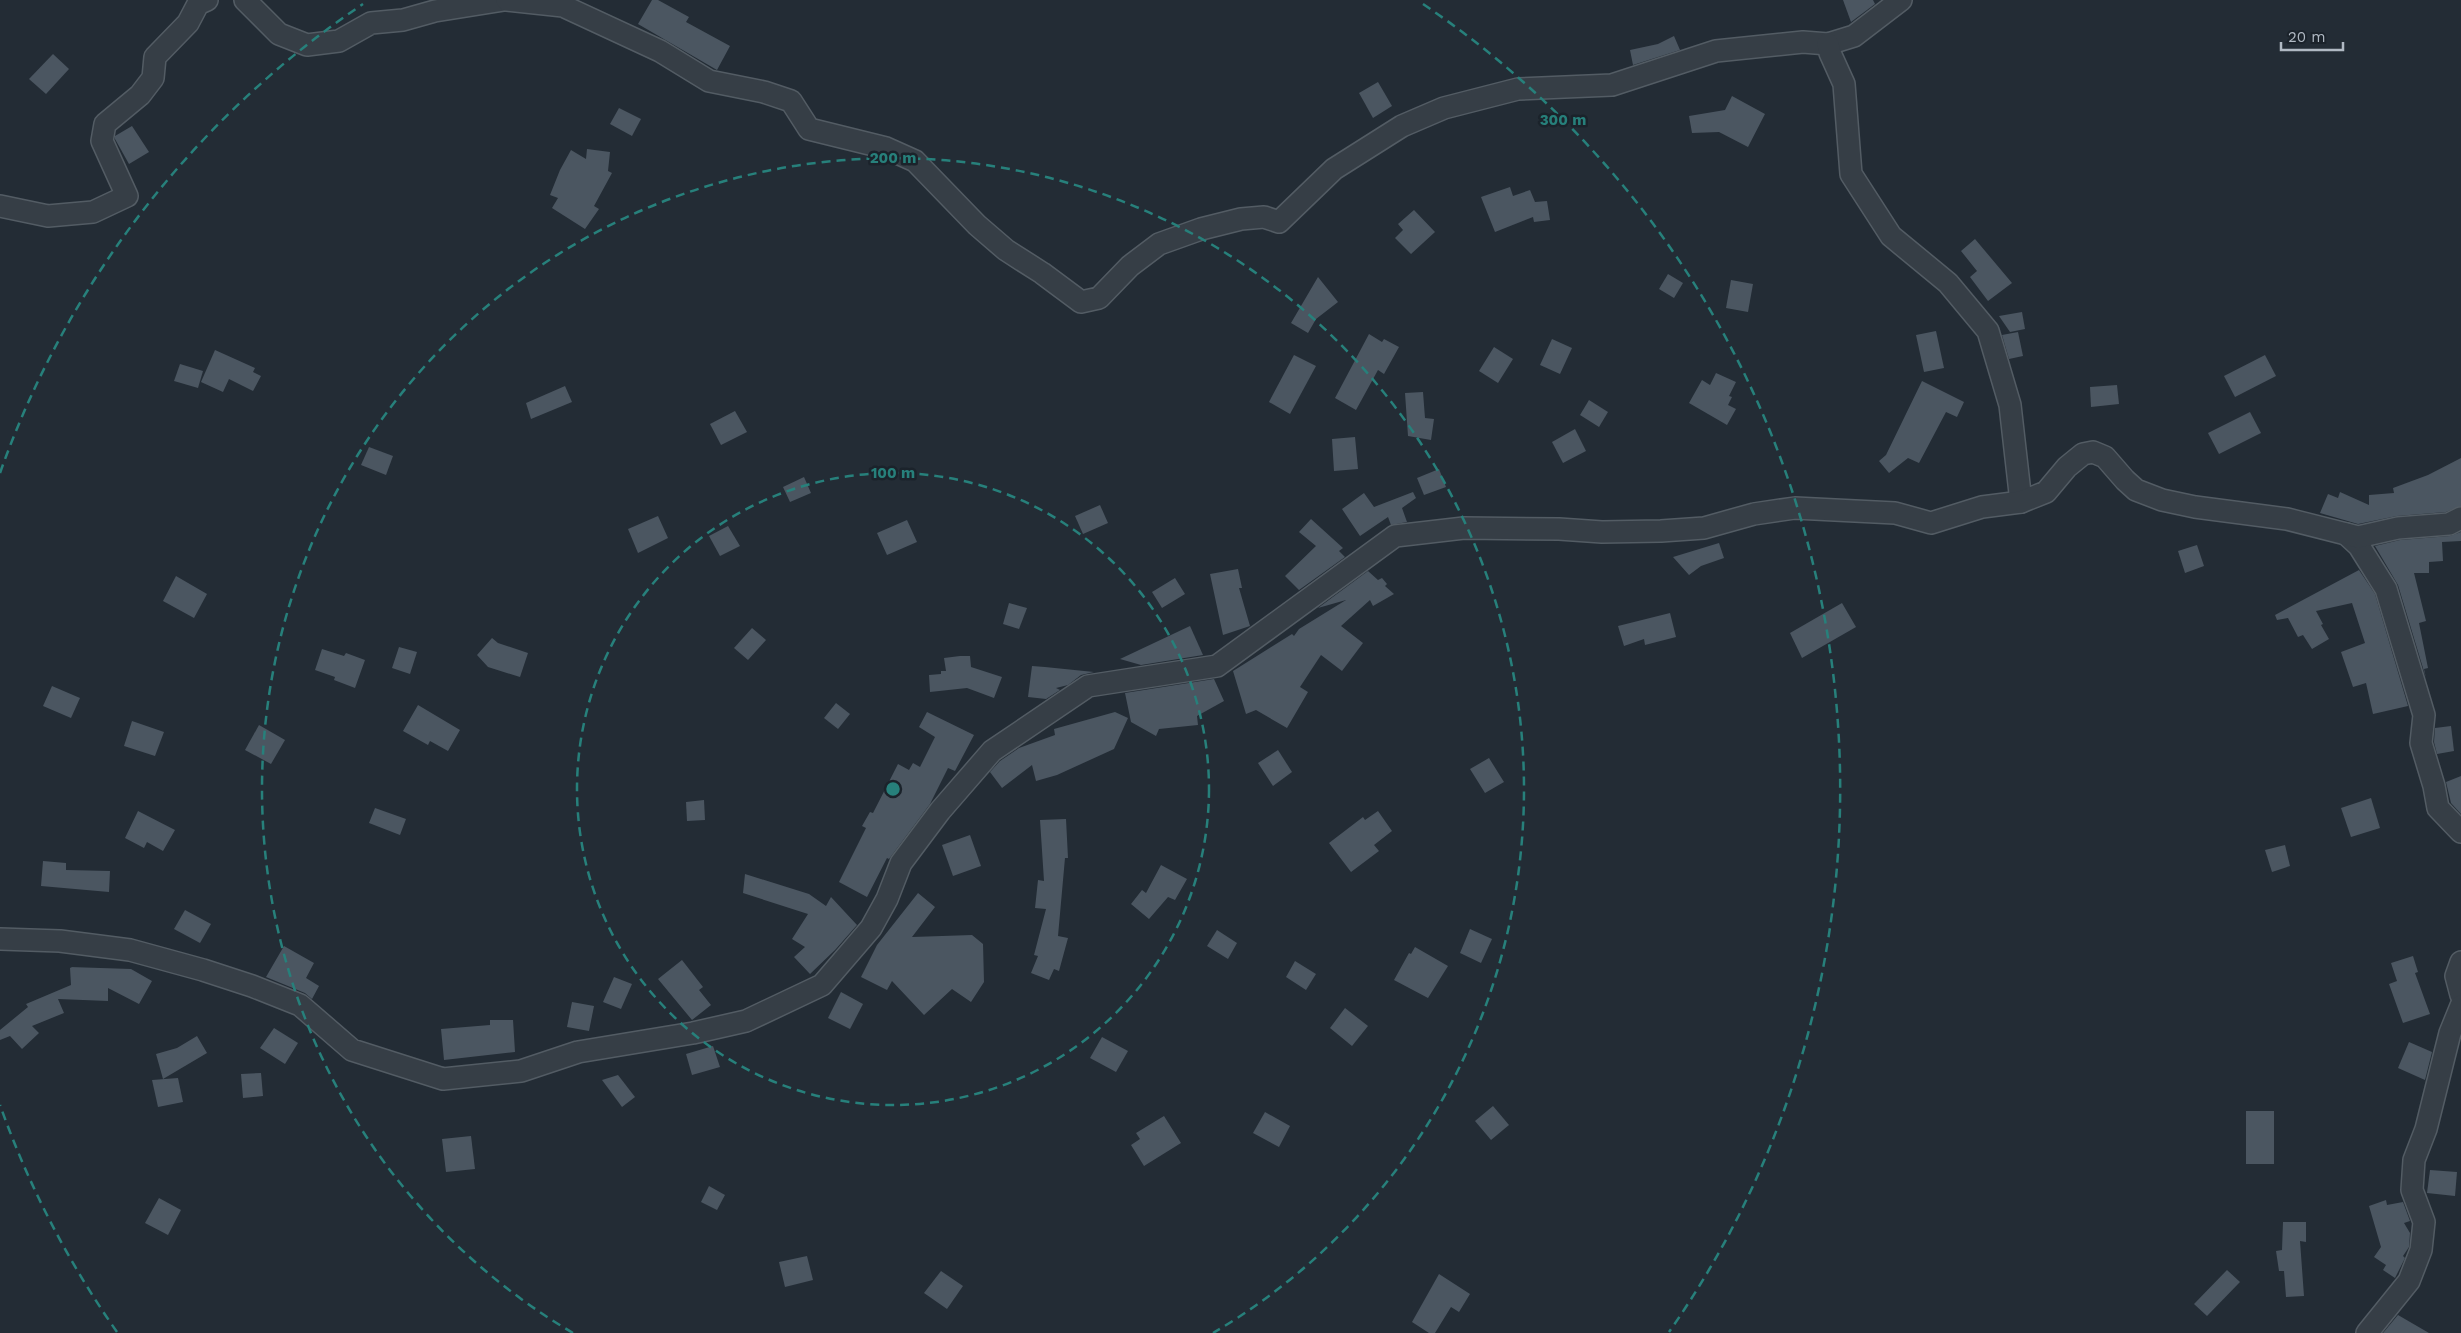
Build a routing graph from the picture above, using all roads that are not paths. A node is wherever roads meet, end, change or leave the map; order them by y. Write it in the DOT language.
graph roads {
  1 [pos="207,0"];
  2 [pos="245,0"];
  3 [pos="506,0"];
  4 [pos="1901,0"];
  5 [pos="1828,44"];
  6 [pos="0,206"];
  7 [pos="2021,502"];
  8 [pos="2461,518"];
  9 [pos="2346,534"];
  10 [pos="2461,832"];
  11 [pos="0,939"];
  12 [pos="2461,962"];
  13 [pos="2461,995"];
  14 [pos="2461,1006"];
  15 [pos="2367,1333"];
  1 -- 6 [label="street"];
  2 -- 3 [label="street"];
  3 -- 5 [label="street"];
  4 -- 5 [label="street"];
  5 -- 7 [label="street"];
  7 -- 9 [label="street"];
  7 -- 11 [label="street"];
  8 -- 9 [label="street"];
  9 -- 10 [label="street"];
  12 -- 13 [label="street"];
  14 -- 15 [label="street"];
}
